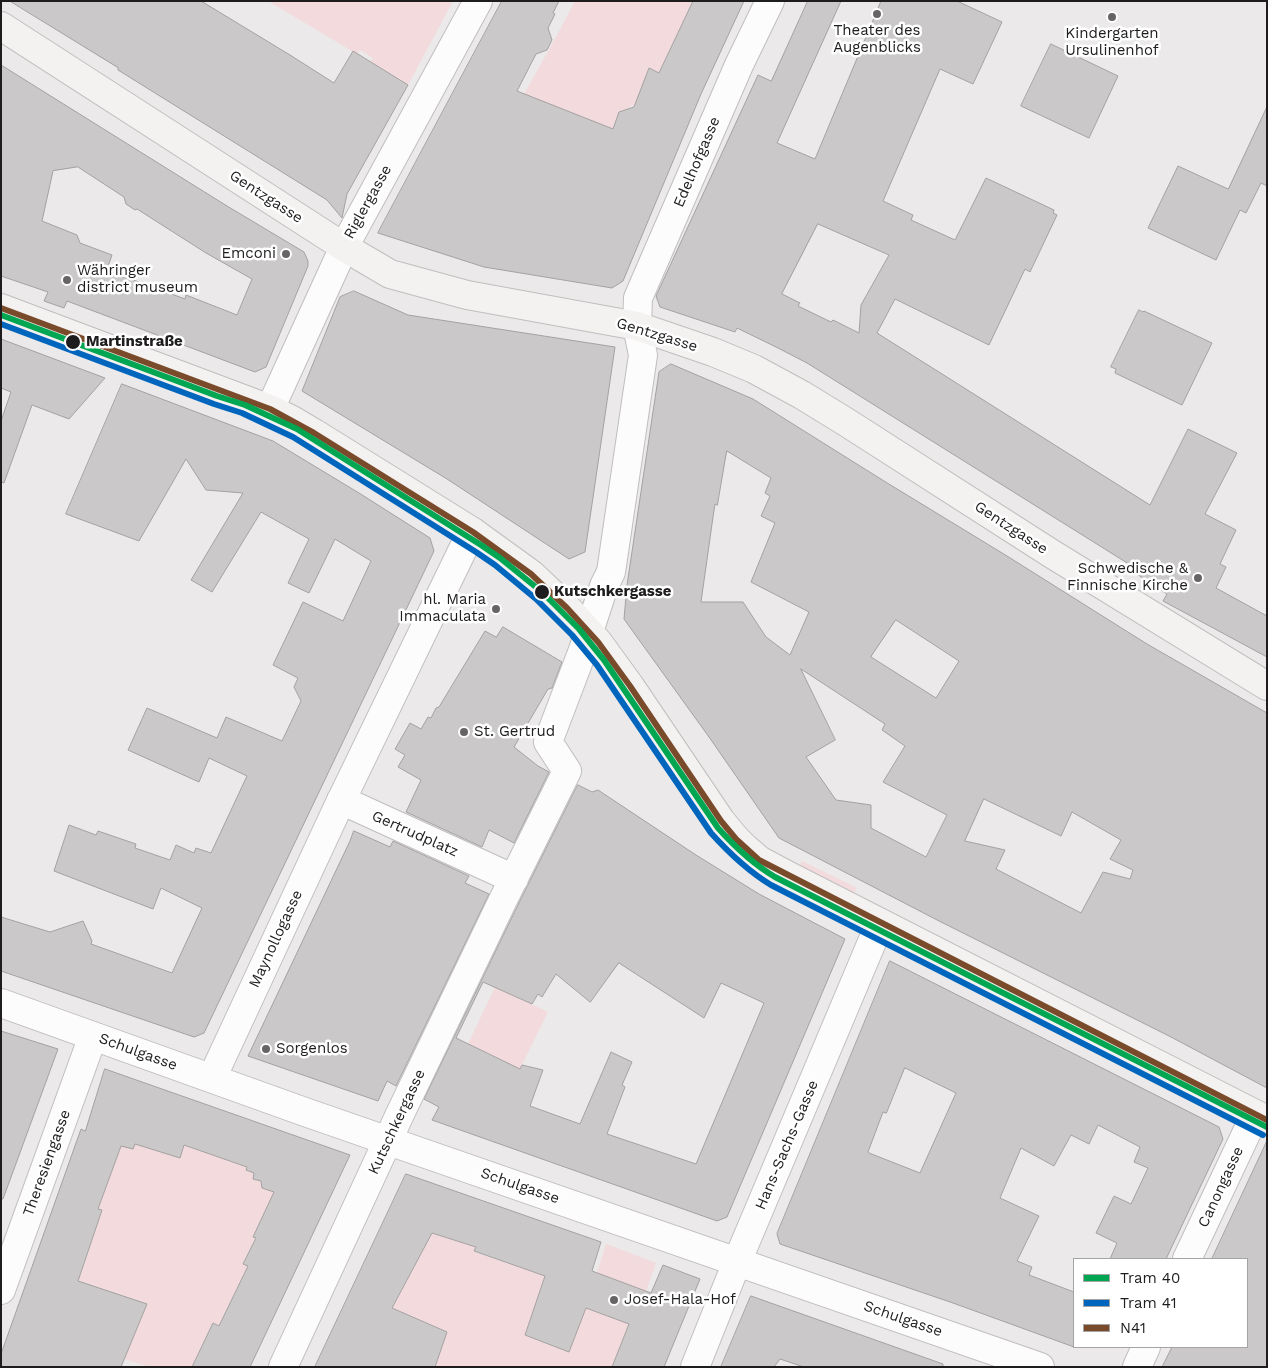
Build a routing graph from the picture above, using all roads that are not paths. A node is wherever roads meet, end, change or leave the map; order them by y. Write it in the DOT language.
graph roads {
  1 [pos="478,1"];
  2 [pos="770,1"];
  3 [pos="1,26"];
  4 [pos="344,247"];
  5 [pos="1,308"];
  6 [pos="637,326"];
  7 [pos="270,409"];
  8 [pos="473,532"];
  9 [pos="589,632"];
  10 [pos="1267,686"];
  11 [pos="340,800"];
  12 [pos="514,879"];
  13 [pos="880,923"];
  14 [pos="1,1003"];
  15 [pos="93,1036"];
  16 [pos="212,1078"];
  17 [pos="1261,1118"];
  18 [pos="389,1140"];
  19 [pos="1188,1258"];
  20 [pos="737,1262"];
  21 [pos="1,1290"];
  22 [pos="1146,1348"];
  23 [pos="283,1367"];
  24 [pos="694,1367"];
  25 [pos="1040,1367"];
  26 [pos="1137,1367"];
  1 -- 4 [label="street, Riglergasse"];
  2 -- 6 [label="street, Edelhofgasse"];
  3 -- 4 [label="main road, Gentzgasse"];
  4 -- 6 [label="main road, Gentzgasse"];
  4 -- 7 [label="street, Riglergasse"];
  5 -- 7 [label="main road"];
  6 -- 9 [label="street"];
  6 -- 10 [label="main road, Gentzgasse"];
  7 -- 8 [label="main road"];
  8 -- 9 [label="main road"];
  8 -- 11 [label="street"];
  9 -- 12 [label="street"];
  9 -- 13 [label="main road"];
  11 -- 12 [label="street, Gertrudplatz"];
  11 -- 16 [label="street, Maynollogasse"];
  12 -- 18 [label="street, Kutschkergasse"];
  13 -- 17 [label="main road"];
  13 -- 20 [label="street, Hans-Sachs-Gasse"];
  14 -- 15 [label="street, Schulgasse"];
  15 -- 16 [label="street, Schulgasse"];
  15 -- 21 [label="street, Theresiengasse"];
  16 -- 18 [label="street, Schulgasse"];
  17 -- 19 [label="street, Canongasse"];
  18 -- 20 [label="street, Schulgasse"];
  18 -- 23 [label="street, Kutschkergasse"];
  20 -- 24 [label="street, Hans-Sachs-Gasse"];
  20 -- 25 [label="street, Schulgasse"];
  22 -- 26 [label="street"];
}
